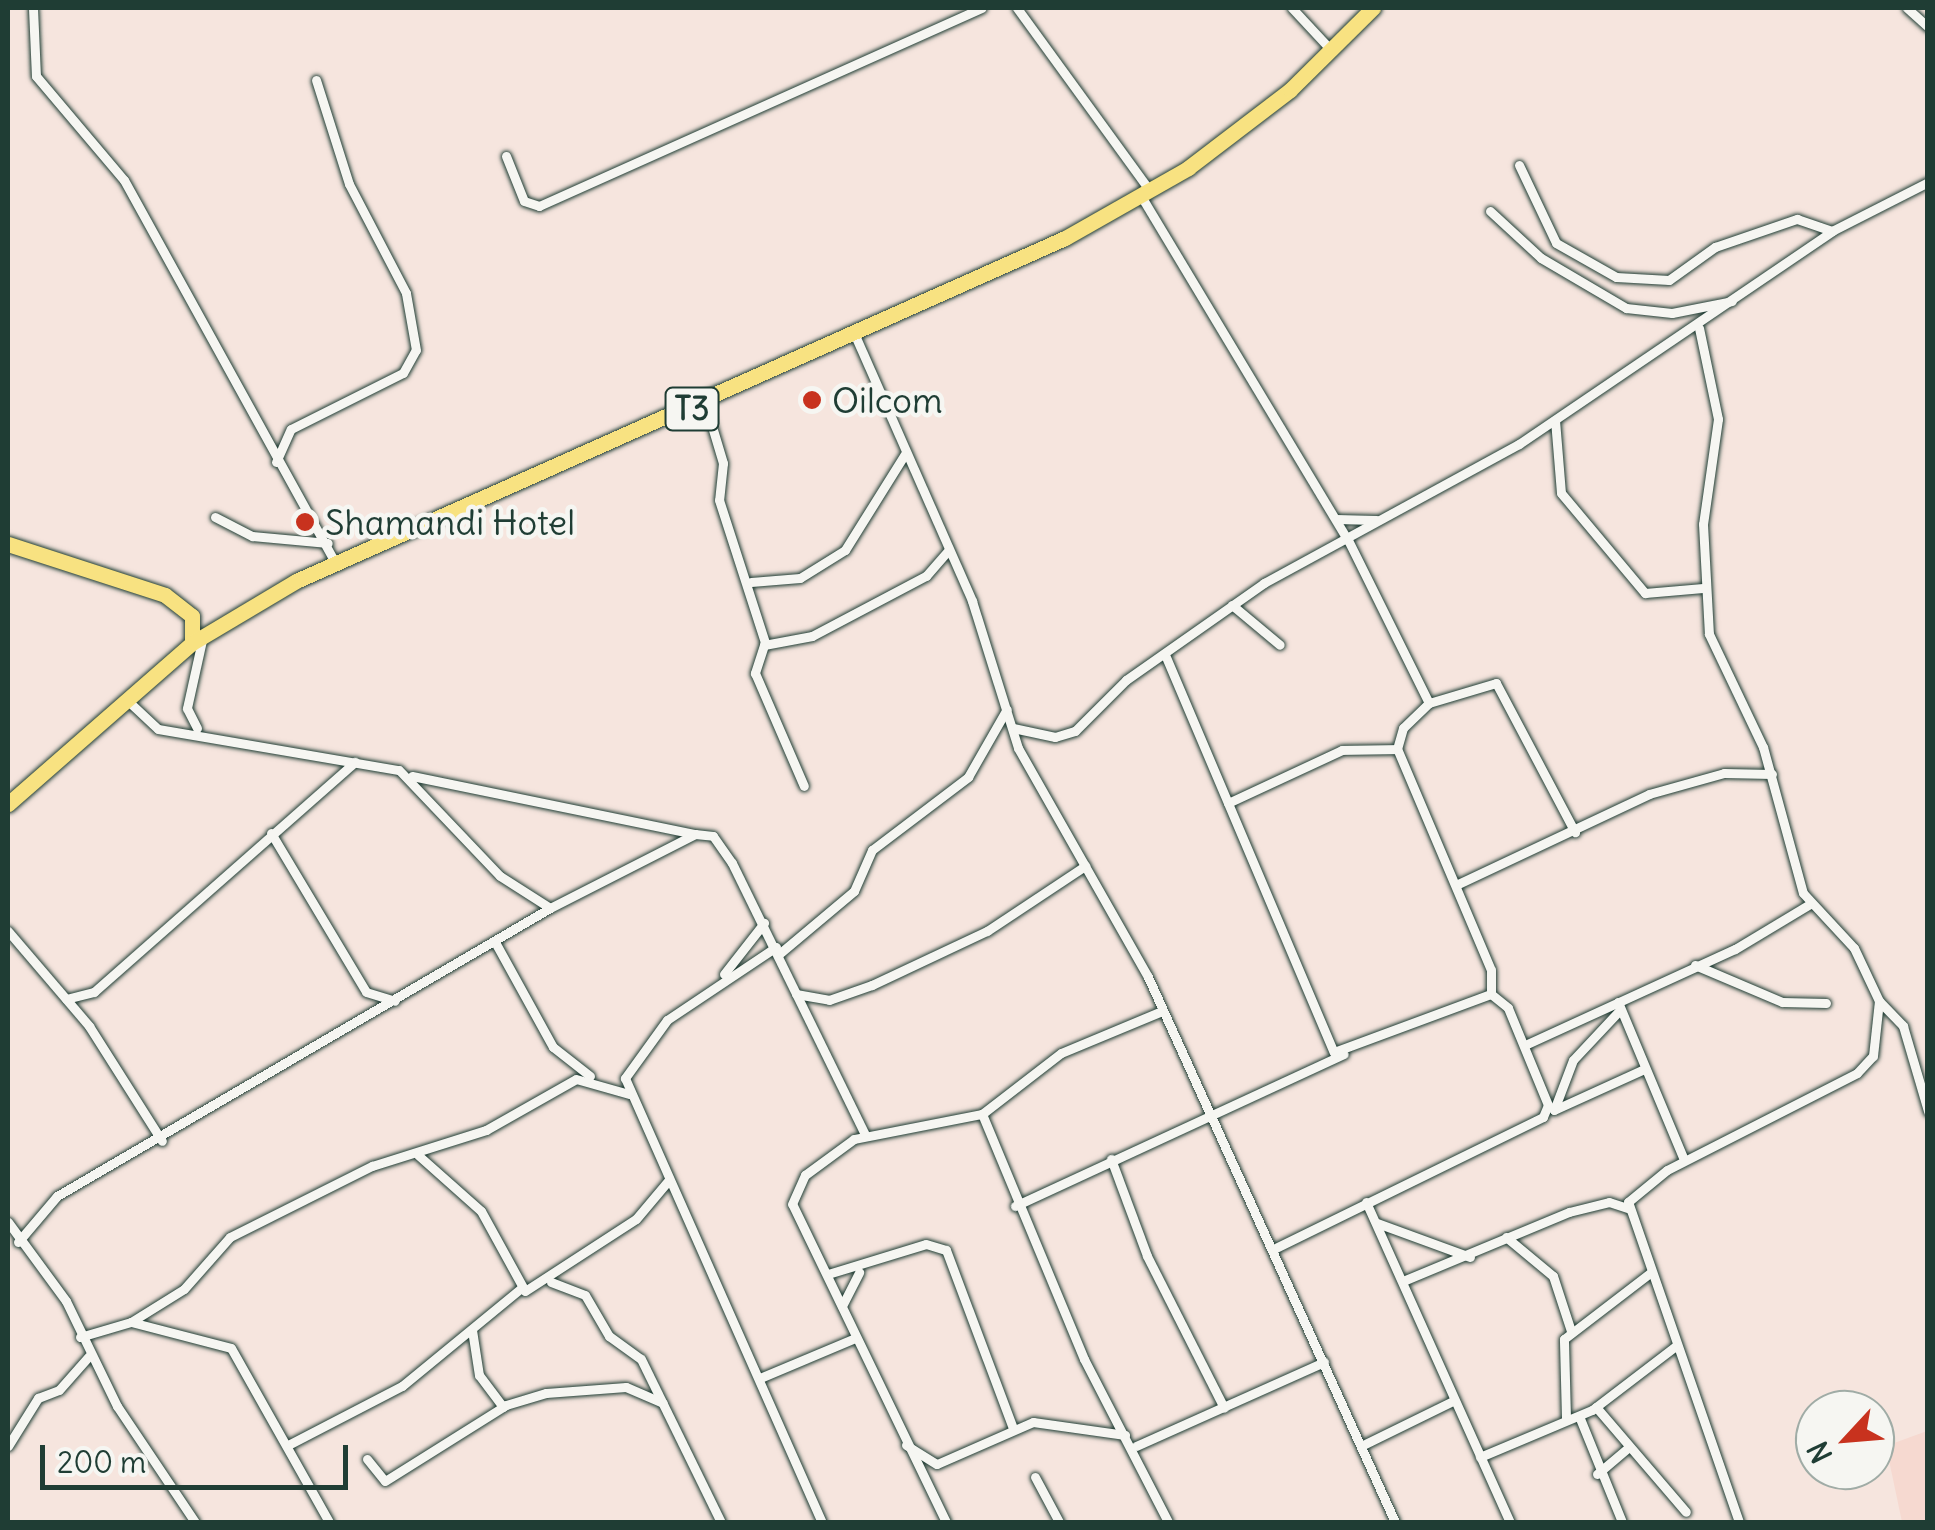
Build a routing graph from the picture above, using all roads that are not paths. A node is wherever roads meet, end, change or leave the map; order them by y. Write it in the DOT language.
graph roads {
  1 [pos="33,8"];
  2 [pos="982,8"];
  3 [pos="1017,8"];
  4 [pos="1292,8"];
  5 [pos="1373,8"];
  6 [pos="1907,8"];
  7 [pos="1928,27"];
  8 [pos="1332,52"];
  9 [pos="316,80"];
  10 [pos="506,156"];
  11 [pos="1519,165"];
  12 [pos="1928,182"];
  13 [pos="1146,194"];
  14 [pos="1490,211"];
  15 [pos="1832,230"];
  16 [pos="1734,300"];
  17 [pos="1699,328"];
  18 [pos="854,333"];
  19 [pos="705,403"];
  20 [pos="1555,420"];
  21 [pos="904,454"];
  22 [pos="276,462"];
  23 [pos="215,518"];
  24 [pos="1336,519"];
  25 [pos="1378,520"];
  26 [pos="1348,540"];
  27 [pos="328,543"];
  28 [pos="8,544"];
  29 [pos="948,551"];
  30 [pos="335,563"];
  31 [pos="751,582"];
  32 [pos="1703,588"];
  33 [pos="1232,605"];
  34 [pos="197,640"];
  35 [pos="1280,644"];
  36 [pos="764,645"];
  37 [pos="1166,657"];
  38 [pos="124,697"];
  39 [pos="1430,704"];
  40 [pos="1007,709"];
  41 [pos="1013,728"];
  42 [pos="199,730"];
  43 [pos="1396,749"];
  44 [pos="355,762"];
  45 [pos="1772,774"];
  46 [pos="410,776"];
  47 [pos="804,786"];
  48 [pos="1228,803"];
  49 [pos="8,804"];
  50 [pos="1575,832"];
  51 [pos="271,833"];
  52 [pos="695,834"];
  53 [pos="1086,866"];
  54 [pos="1456,884"];
  55 [pos="1810,904"];
  56 [pos="550,908"];
  57 [pos="764,923"];
  58 [pos="8,931"];
  59 [pos="495,942"];
  60 [pos="778,951"];
  61 [pos="1692,964"];
  62 [pos="724,977"];
  63 [pos="796,994"];
  64 [pos="1491,994"];
  65 [pos="66,998"];
  66 [pos="1878,1001"];
  67 [pos="398,1002"];
  68 [pos="1826,1003"];
  69 [pos="1619,1006"];
  70 [pos="1162,1011"];
  71 [pos="1525,1046"];
  72 [pos="1346,1053"];
  73 [pos="1642,1070"];
  74 [pos="590,1076"];
  75 [pos="629,1094"];
  76 [pos="1928,1110"];
  77 [pos="1550,1112"];
  78 [pos="982,1114"];
  79 [pos="1208,1114"];
  80 [pos="864,1134"];
  81 [pos="162,1141"];
  82 [pos="418,1154"];
  83 [pos="1111,1159"];
  84 [pos="1684,1160"];
  85 [pos="668,1180"];
  86 [pos="1366,1202"];
  87 [pos="1015,1206"];
  88 [pos="1628,1208"];
  89 [pos="8,1222"];
  90 [pos="1376,1223"];
  91 [pos="1506,1237"];
  92 [pos="18,1242"];
  93 [pos="1272,1250"];
  94 [pos="1472,1258"];
  95 [pos="861,1270"];
  96 [pos="1650,1273"];
  97 [pos="828,1274"];
  98 [pos="1403,1281"];
  99 [pos="551,1282"];
  100 [pos="520,1289"];
  101 [pos="842,1309"];
  102 [pos="131,1322"];
  103 [pos="472,1330"];
  104 [pos="1572,1331"];
  105 [pos="80,1337"];
  106 [pos="854,1339"];
  107 [pos="1677,1345"];
  108 [pos="88,1356"];
  109 [pos="1324,1362"];
  110 [pos="760,1378"];
  111 [pos="1453,1401"];
  112 [pos="662,1403"];
  113 [pos="503,1406"];
  114 [pos="1596,1407"];
  115 [pos="1224,1408"];
  116 [pos="1579,1416"];
  117 [pos="1566,1418"];
  118 [pos="1013,1428"];
  119 [pos="1133,1442"];
  120 [pos="290,1444"];
  121 [pos="906,1445"];
  122 [pos="1363,1445"];
  123 [pos="8,1446"];
  124 [pos="1629,1446"];
  125 [pos="1480,1457"];
  126 [pos="366,1459"];
  127 [pos="1597,1474"];
  128 [pos="1035,1478"];
  129 [pos="1686,1512"];
  130 [pos="195,1522"];
  131 [pos="328,1522"];
  132 [pos="722,1522"];
  133 [pos="822,1522"];
  134 [pos="946,1522"];
  135 [pos="1060,1522"];
  136 [pos="1168,1522"];
  137 [pos="1395,1522"];
  138 [pos="1510,1522"];
  139 [pos="1622,1522"];
  140 [pos="1739,1522"];
  1 -- 22 [label="street"];
  2 -- 10 [label="street"];
  3 -- 13 [label="street"];
  4 -- 8 [label="street"];
  5 -- 8 [label="main road, T3"];
  6 -- 7 [label="street"];
  8 -- 13 [label="main road, T3"];
  9 -- 22 [label="street"];
  11 -- 15 [label="street"];
  12 -- 15 [label="street"];
  13 -- 18 [label="main road, T3"];
  13 -- 24 [label="street"];
  14 -- 16 [label="street"];
  15 -- 16 [label="street"];
  16 -- 17 [label="street"];
  17 -- 20 [label="street"];
  17 -- 32 [label="street"];
  18 -- 19 [label="main road, T3"];
  18 -- 21 [label="street"];
  19 -- 30 [label="main road, T3"];
  19 -- 31 [label="street"];
  20 -- 25 [label="street"];
  20 -- 32 [label="street"];
  21 -- 29 [label="street"];
  21 -- 31 [label="street"];
  22 -- 27 [label="street"];
  23 -- 27 [label="street"];
  24 -- 25 [label="street"];
  24 -- 26 [label="street"];
  25 -- 26 [label="street"];
  26 -- 33 [label="street"];
  26 -- 39 [label="street"];
  27 -- 30 [label="street"];
  28 -- 34 [label="main road"];
  29 -- 36 [label="street"];
  29 -- 40 [label="street"];
  30 -- 34 [label="main road, T3"];
  31 -- 36 [label="street"];
  32 -- 45 [label="street"];
  33 -- 35 [label="street"];
  33 -- 37 [label="street"];
  34 -- 38 [label="main road, T3"];
  34 -- 42 [label="street"];
  36 -- 47 [label="street"];
  37 -- 41 [label="street"];
  37 -- 48 [label="street"];
  38 -- 42 [label="street"];
  38 -- 49 [label="main road, T3"];
  39 -- 43 [label="street"];
  39 -- 50 [label="street"];
  40 -- 41 [label="street"];
  40 -- 60 [label="street"];
  41 -- 53 [label="street"];
  42 -- 44 [label="street"];
  43 -- 48 [label="street"];
  43 -- 54 [label="street"];
  44 -- 46 [label="street"];
  44 -- 51 [label="street"];
  45 -- 50 [label="street"];
  45 -- 55 [label="street"];
  46 -- 52 [label="street"];
  46 -- 56 [label="street"];
  48 -- 72 [label="street"];
  50 -- 54 [label="street"];
  51 -- 65 [label="street"];
  51 -- 67 [label="street"];
  52 -- 56 [label="street"];
  52 -- 57 [label="street"];
  53 -- 63 [label="street"];
  53 -- 70 [label="street"];
  54 -- 64 [label="street"];
  55 -- 61 [label="street"];
  55 -- 66 [label="street"];
  56 -- 59 [label="street"];
  57 -- 60 [label="street"];
  57 -- 62 [label="street"];
  58 -- 65 [label="street"];
  59 -- 67 [label="street"];
  59 -- 74 [label="street"];
  60 -- 62 [label="street"];
  60 -- 63 [label="street"];
  61 -- 68 [label="street"];
  61 -- 69 [label="street"];
  62 -- 75 [label="street"];
  63 -- 80 [label="street"];
  64 -- 71 [label="street"];
  64 -- 72 [label="street"];
  65 -- 81 [label="street"];
  66 -- 76 [label="street"];
  66 -- 84 [label="street"];
  67 -- 81 [label="street"];
  69 -- 71 [label="street"];
  69 -- 73 [label="street"];
  69 -- 77 [label="street"];
  70 -- 78 [label="street"];
  70 -- 79 [label="street"];
  71 -- 77 [label="street"];
  72 -- 79 [label="street"];
  73 -- 77 [label="street"];
  73 -- 84 [label="street"];
  74 -- 75 [label="street"];
  74 -- 82 [label="street"];
  75 -- 85 [label="street"];
  77 -- 86 [label="street"];
  78 -- 80 [label="street"];
  78 -- 87 [label="street"];
  79 -- 83 [label="street"];
  79 -- 93 [label="street"];
  80 -- 97 [label="street"];
  81 -- 92 [label="street"];
  82 -- 100 [label="street"];
  82 -- 102 [label="street"];
  83 -- 87 [label="street"];
  83 -- 115 [label="street"];
  84 -- 88 [label="street"];
  85 -- 99 [label="street"];
  85 -- 110 [label="street"];
  86 -- 90 [label="street"];
  86 -- 93 [label="street"];
  87 -- 119 [label="street"];
  88 -- 91 [label="street"];
  88 -- 96 [label="street"];
  89 -- 92 [label="street"];
  90 -- 94 [label="street"];
  90 -- 98 [label="street"];
  91 -- 94 [label="street"];
  91 -- 104 [label="street"];
  92 -- 105 [label="street"];
  93 -- 109 [label="street"];
  94 -- 98 [label="street"];
  95 -- 97 [label="street"];
  95 -- 101 [label="street"];
  95 -- 118 [label="street"];
  96 -- 104 [label="street"];
  96 -- 107 [label="street"];
  97 -- 101 [label="street"];
  98 -- 111 [label="street"];
  99 -- 100 [label="street"];
  99 -- 112 [label="street"];
  100 -- 103 [label="street"];
  101 -- 106 [label="street"];
  102 -- 105 [label="street"];
  102 -- 120 [label="street"];
  103 -- 113 [label="street"];
  103 -- 120 [label="street"];
  104 -- 117 [label="street"];
  105 -- 108 [label="street"];
  106 -- 110 [label="street"];
  106 -- 121 [label="street"];
  107 -- 114 [label="street"];
  107 -- 140 [label="street"];
  108 -- 123 [label="street"];
  108 -- 130 [label="street"];
  109 -- 115 [label="street"];
  109 -- 122 [label="street"];
  110 -- 133 [label="street"];
  111 -- 122 [label="street"];
  111 -- 125 [label="street"];
  112 -- 113 [label="street"];
  112 -- 132 [label="street"];
  113 -- 126 [label="street"];
  114 -- 116 [label="street"];
  114 -- 124 [label="street"];
  115 -- 119 [label="street"];
  116 -- 117 [label="street"];
  116 -- 127 [label="street"];
  117 -- 125 [label="street"];
  118 -- 119 [label="street"];
  118 -- 121 [label="street"];
  119 -- 136 [label="street"];
  120 -- 131 [label="street"];
  121 -- 134 [label="street"];
  122 -- 137 [label="street"];
  124 -- 127 [label="street"];
  124 -- 129 [label="street"];
  125 -- 138 [label="street"];
  127 -- 139 [label="street"];
  128 -- 135 [label="street"];
}
